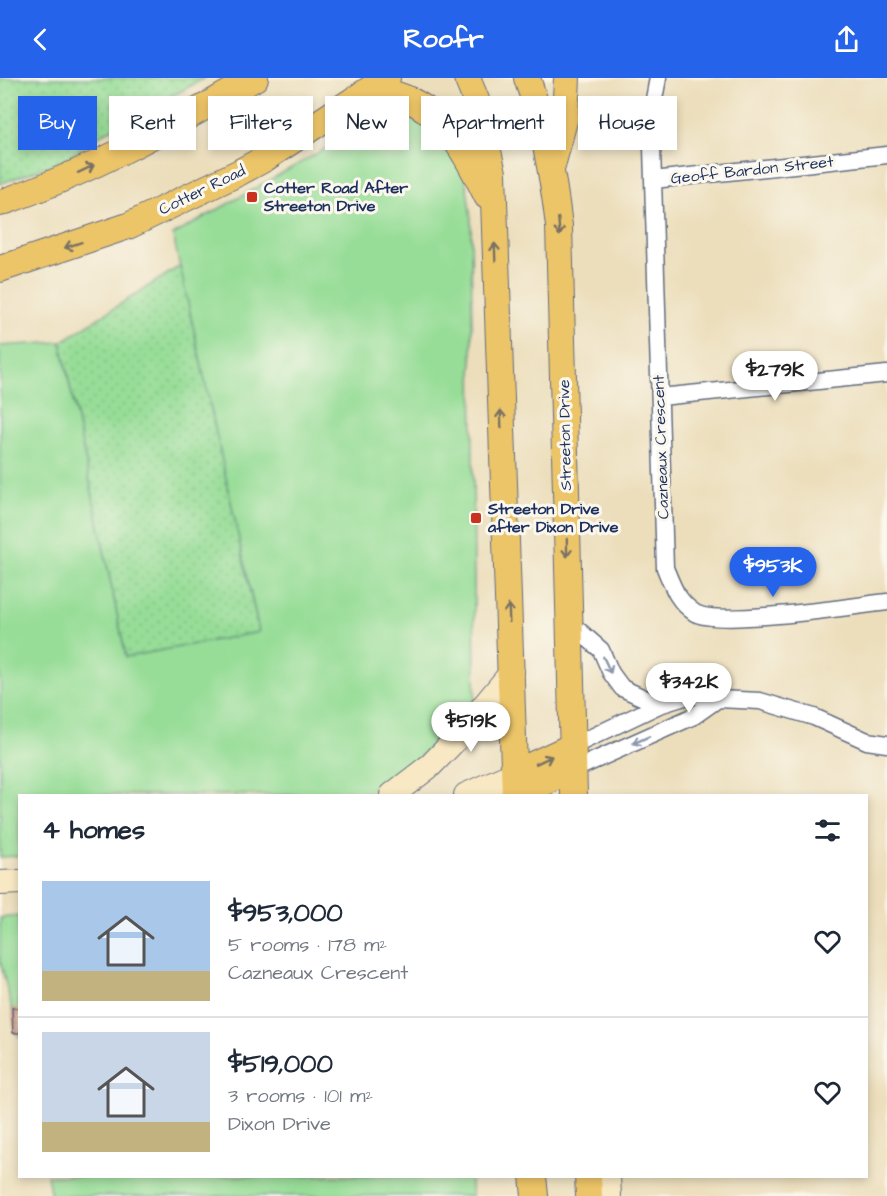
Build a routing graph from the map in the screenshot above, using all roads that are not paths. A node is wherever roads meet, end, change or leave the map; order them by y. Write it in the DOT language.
graph roads {
  1 [pos="255,78"];
  2 [pos="467,78"];
  3 [pos="527,78"];
  4 [pos="567,78"];
  5 [pos="658,78"];
  6 [pos="380,83"];
  7 [pos="887,155"];
  8 [pos="552,169"];
  9 [pos="653,180"];
  10 [pos="0,203"];
  11 [pos="493,207"];
  12 [pos="0,269"];
  13 [pos="887,374"];
  14 [pos="660,397"];
  15 [pos="887,602"];
  16 [pos="569,622"];
  17 [pos="512,672"];
  18 [pos="718,699"];
  19 [pos="658,705"];
  20 [pos="887,744"];
  21 [pos="574,770"];
  22 [pos="515,789"];
  23 [pos="393,794"];
  24 [pos="474,794"];
  25 [pos="18,882"];
  26 [pos="0,884"];
  27 [pos="533,1178"];
  28 [pos="588,1178"];
  29 [pos="608,1178"];
  30 [pos="535,1196"];
  31 [pos="589,1196"];
  32 [pos="609,1196"];
  10 -- 1 [label="main road, one-way"];
  2 -- 11 [label="main road"];
  3 -- 8 [label="main road, Streeton Drive"];
  4 -- 8 [label="main road"];
  5 -- 9 [label="street, Cazneaux Crescent"];
  6 -- 11 [label="main road"];
  6 -- 12 [label="main road, Cotter Road, one-way"];
  7 -- 9 [label="street, Geoff Bardon Street"];
  8 -- 16 [label="main road, Streeton Drive, one-way"];
  9 -- 14 [label="street, Cazneaux Crescent"];
  17 -- 11 [label="main road, one-way"];
  13 -- 14 [label="street"];
  14 -- 15 [label="street, Cazneaux Crescent"];
  16 -- 19 [label="street, one-way"];
  16 -- 21 [label="main road, Streeton Drive"];
  17 -- 22 [label="main road"];
  17 -- 23 [label="main road"];
  18 -- 19 [label="street"];
  18 -- 20 [label="street"];
  18 -- 21 [label="street, one-way"];
  19 -- 21 [label="street"];
  21 -- 22 [label="main road"];
  22 -- 24 [label="main road"];
  25 -- 26 [label="main road"];
  27 -- 30 [label="main road"];
  28 -- 31 [label="main road"];
  29 -- 32 [label="main road"];
}
